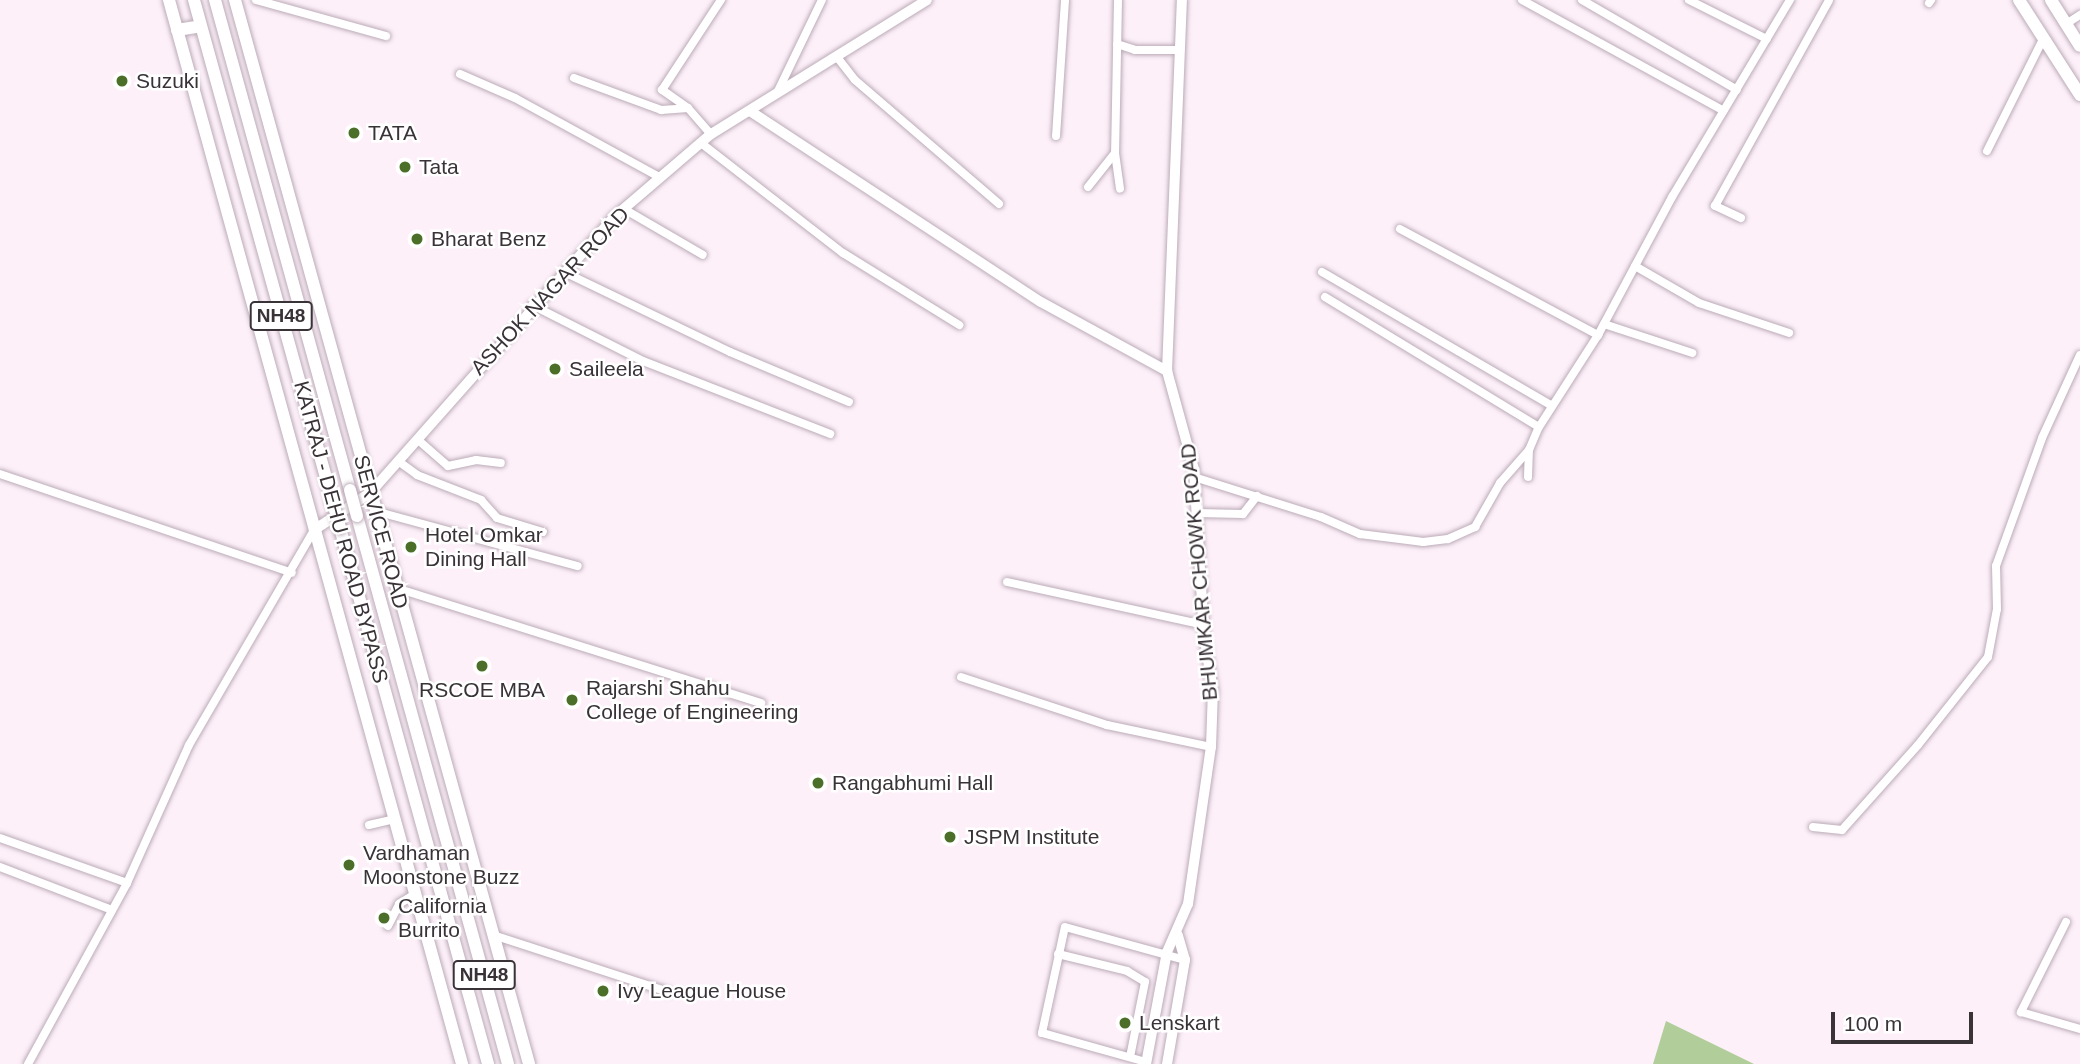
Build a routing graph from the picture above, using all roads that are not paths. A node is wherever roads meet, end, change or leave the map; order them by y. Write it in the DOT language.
graph roads {
  1 [pos="169,0"];
  2 [pos="194,0"];
  3 [pos="215,0"];
  4 [pos="237,0"];
  5 [pos="256,0"];
  6 [pos="721,0"];
  7 [pos="822,0"];
  8 [pos="927,0"];
  9 [pos="1065,0"];
  10 [pos="1118,0"];
  11 [pos="1182,0"];
  12 [pos="1522,0"];
  13 [pos="1582,0"];
  14 [pos="1689,0"];
  15 [pos="1790,0"];
  16 [pos="1829,0"];
  17 [pos="2019,0"];
  18 [pos="2051,0"];
  19 [pos="2080,15"];
  20 [pos="2066,24"];
  21 [pos="201,26"];
  22 [pos="177,30"];
  23 [pos="386,36"];
  24 [pos="1767,39"];
  25 [pos="2043,39"];
  26 [pos="1117,44"];
  27 [pos="2080,46"];
  28 [pos="1179,50"];
  29 [pos="837,57"];
  30 [pos="460,74"];
  31 [pos="573,78"];
  32 [pos="1737,90"];
  33 [pos="777,93"];
  34 [pos="2080,95"];
  35 [pos="688,108"];
  36 [pos="750,111"];
  37 [pos="1724,111"];
  38 [pos="711,134"];
  39 [pos="1056,136"];
  40 [pos="701,143"];
  41 [pos="1987,151"];
  42 [pos="1115,153"];
  43 [pos="661,178"];
  44 [pos="1088,187"];
  45 [pos="1120,189"];
  46 [pos="999,204"];
  47 [pos="624,209"];
  48 [pos="1741,218"];
  49 [pos="1400,229"];
  50 [pos="703,255"];
  51 [pos="1635,266"];
  52 [pos="564,272"];
  53 [pos="1322,272"];
  54 [pos="1325,297"];
  55 [pos="533,305"];
  56 [pos="1604,324"];
  57 [pos="959,325"];
  58 [pos="1789,333"];
  59 [pos="1598,335"];
  60 [pos="1692,353"];
  61 [pos="2080,355"];
  62 [pos="1167,371"];
  63 [pos="849,402"];
  64 [pos="1552,407"];
  65 [pos="1539,427"];
  66 [pos="830,434"];
  67 [pos="417,439"];
  68 [pos="1529,450"];
  69 [pos="398,461"];
  70 [pos="501,463"];
  71 [pos="0,474"];
  72 [pos="1194,477"];
  73 [pos="1528,477"];
  74 [pos="370,493"];
  75 [pos="1257,496"];
  76 [pos="375,511"];
  77 [pos="1197,513"];
  78 [pos="314,530"];
  79 [pos="542,532"];
  80 [pos="578,566"];
  81 [pos="292,573"];
  82 [pos="1007,582"];
  83 [pos="396,588"];
  84 [pos="1204,625"];
  85 [pos="961,677"];
  86 [pos="761,703"];
  87 [pos="1211,747"];
  88 [pos="394,819"];
  89 [pos="369,825"];
  90 [pos="1812,827"];
  91 [pos="0,838"];
  92 [pos="0,867"];
  93 [pos="127,883"];
  94 [pos="415,894"];
  95 [pos="112,910"];
  96 [pos="2066,922"];
  97 [pos="388,926"];
  98 [pos="493,935"];
  99 [pos="1178,935"];
  100 [pos="1167,952"];
  101 [pos="1058,954"];
  102 [pos="1185,960"];
  103 [pos="668,992"];
  104 [pos="2080,1029"];
  105 [pos="1130,1057"];
  106 [pos="1146,1063"];
  107 [pos="28,1064"];
  108 [pos="462,1064"];
  109 [pos="488,1064"];
  110 [pos="508,1064"];
  111 [pos="529,1064"];
  112 [pos="1167,1064"];
  1 -- 22 [label="main road"];
  2 -- 21 [label="main road, KATRAJ - DEHU ROAD BYPASS / NH48"];
  3 -- 110 [label="main road, KATRAJ - DEHU ROAD BYPASS / NH48, bridge"];
  4 -- 74 [label="main road, SERVICE ROAD"];
  5 -- 23 [label="street"];
  6 -- 35 [label="street"];
  7 -- 33 [label="street"];
  8 -- 29 [label="street, ASHOK NAGAR ROAD"];
  9 -- 39 [label="street"];
  10 -- 26 [label="street"];
  11 -- 28 [label="street, BHUMKAR CHOWK ROAD"];
  12 -- 37 [label="street"];
  13 -- 32 [label="street"];
  14 -- 24 [label="street"];
  15 -- 24 [label="street"];
  16 -- 48 [label="street"];
  17 -- 25 [label="main road"];
  18 -- 20 [label="main road"];
  19 -- 20 [label="street"];
  20 -- 27 [label="main road"];
  21 -- 22 [label="main road"];
  21 -- 109 [label="main road, KATRAJ - DEHU ROAD BYPASS / NH48, bridge"];
  22 -- 78 [label="main road"];
  24 -- 32 [label="street"];
  25 -- 34 [label="main road"];
  25 -- 41 [label="street"];
  26 -- 28 [label="street"];
  26 -- 42 [label="street"];
  28 -- 62 [label="street, BHUMKAR CHOWK ROAD"];
  29 -- 33 [label="street, ASHOK NAGAR ROAD"];
  29 -- 46 [label="street"];
  30 -- 43 [label="street"];
  31 -- 35 [label="street"];
  32 -- 37 [label="street"];
  33 -- 36 [label="street, ASHOK NAGAR ROAD"];
  35 -- 38 [label="street"];
  36 -- 38 [label="street, ASHOK NAGAR ROAD"];
  36 -- 62 [label="street"];
  37 -- 51 [label="street"];
  38 -- 40 [label="street, ASHOK NAGAR ROAD"];
  40 -- 43 [label="street, ASHOK NAGAR ROAD"];
  40 -- 57 [label="street"];
  42 -- 44 [label="street"];
  42 -- 45 [label="street"];
  43 -- 47 [label="street, ASHOK NAGAR ROAD"];
  47 -- 50 [label="street"];
  47 -- 52 [label="street, ASHOK NAGAR ROAD"];
  49 -- 59 [label="street"];
  51 -- 56 [label="street"];
  51 -- 58 [label="street"];
  52 -- 55 [label="street, ASHOK NAGAR ROAD"];
  52 -- 63 [label="street"];
  53 -- 64 [label="street"];
  54 -- 65 [label="street"];
  55 -- 66 [label="street"];
  55 -- 67 [label="street, ASHOK NAGAR ROAD"];
  56 -- 59 [label="street"];
  56 -- 60 [label="street"];
  59 -- 64 [label="street"];
  61 -- 90 [label="street"];
  62 -- 72 [label="street, BHUMKAR CHOWK ROAD"];
  64 -- 65 [label="street"];
  65 -- 68 [label="street"];
  67 -- 69 [label="street, ASHOK NAGAR ROAD"];
  67 -- 70 [label="street"];
  68 -- 73 [label="street"];
  68 -- 75 [label="street"];
  69 -- 74 [label="street, ASHOK NAGAR ROAD"];
  69 -- 79 [label="street"];
  71 -- 81 [label="street"];
  72 -- 75 [label="street"];
  72 -- 77 [label="street, BHUMKAR CHOWK ROAD"];
  74 -- 76 [label="main road, SERVICE ROAD"];
  74 -- 78 [label="street, ASHOK NAGAR ROAD"];
  75 -- 77 [label="street"];
  76 -- 80 [label="street"];
  76 -- 83 [label="main road, SERVICE ROAD"];
  77 -- 84 [label="street, BHUMKAR CHOWK ROAD"];
  78 -- 81 [label="street"];
  78 -- 88 [label="main road"];
  81 -- 93 [label="street"];
  82 -- 84 [label="street"];
  83 -- 86 [label="street"];
  83 -- 98 [label="main road, SERVICE ROAD"];
  84 -- 87 [label="street, BHUMKAR CHOWK ROAD"];
  85 -- 87 [label="street"];
  87 -- 99 [label="street, BHUMKAR CHOWK ROAD"];
  88 -- 89 [label="street"];
  88 -- 94 [label="main road"];
  91 -- 93 [label="street"];
  92 -- 95 [label="street"];
  93 -- 95 [label="street"];
  94 -- 97 [label="street"];
  94 -- 108 [label="main road"];
  95 -- 107 [label="street"];
  96 -- 104 [label="street"];
  98 -- 103 [label="street"];
  98 -- 111 [label="main road, SERVICE ROAD"];
  99 -- 100 [label="street, BHUMKAR CHOWK ROAD"];
  99 -- 102 [label="street"];
  100 -- 101 [label="street"];
  100 -- 102 [label="street"];
  100 -- 106 [label="street, BHUMKAR CHOWK ROAD"];
  101 -- 105 [label="street"];
  101 -- 105 [label="street"];
  102 -- 112 [label="street"];
  105 -- 106 [label="street"];
}
